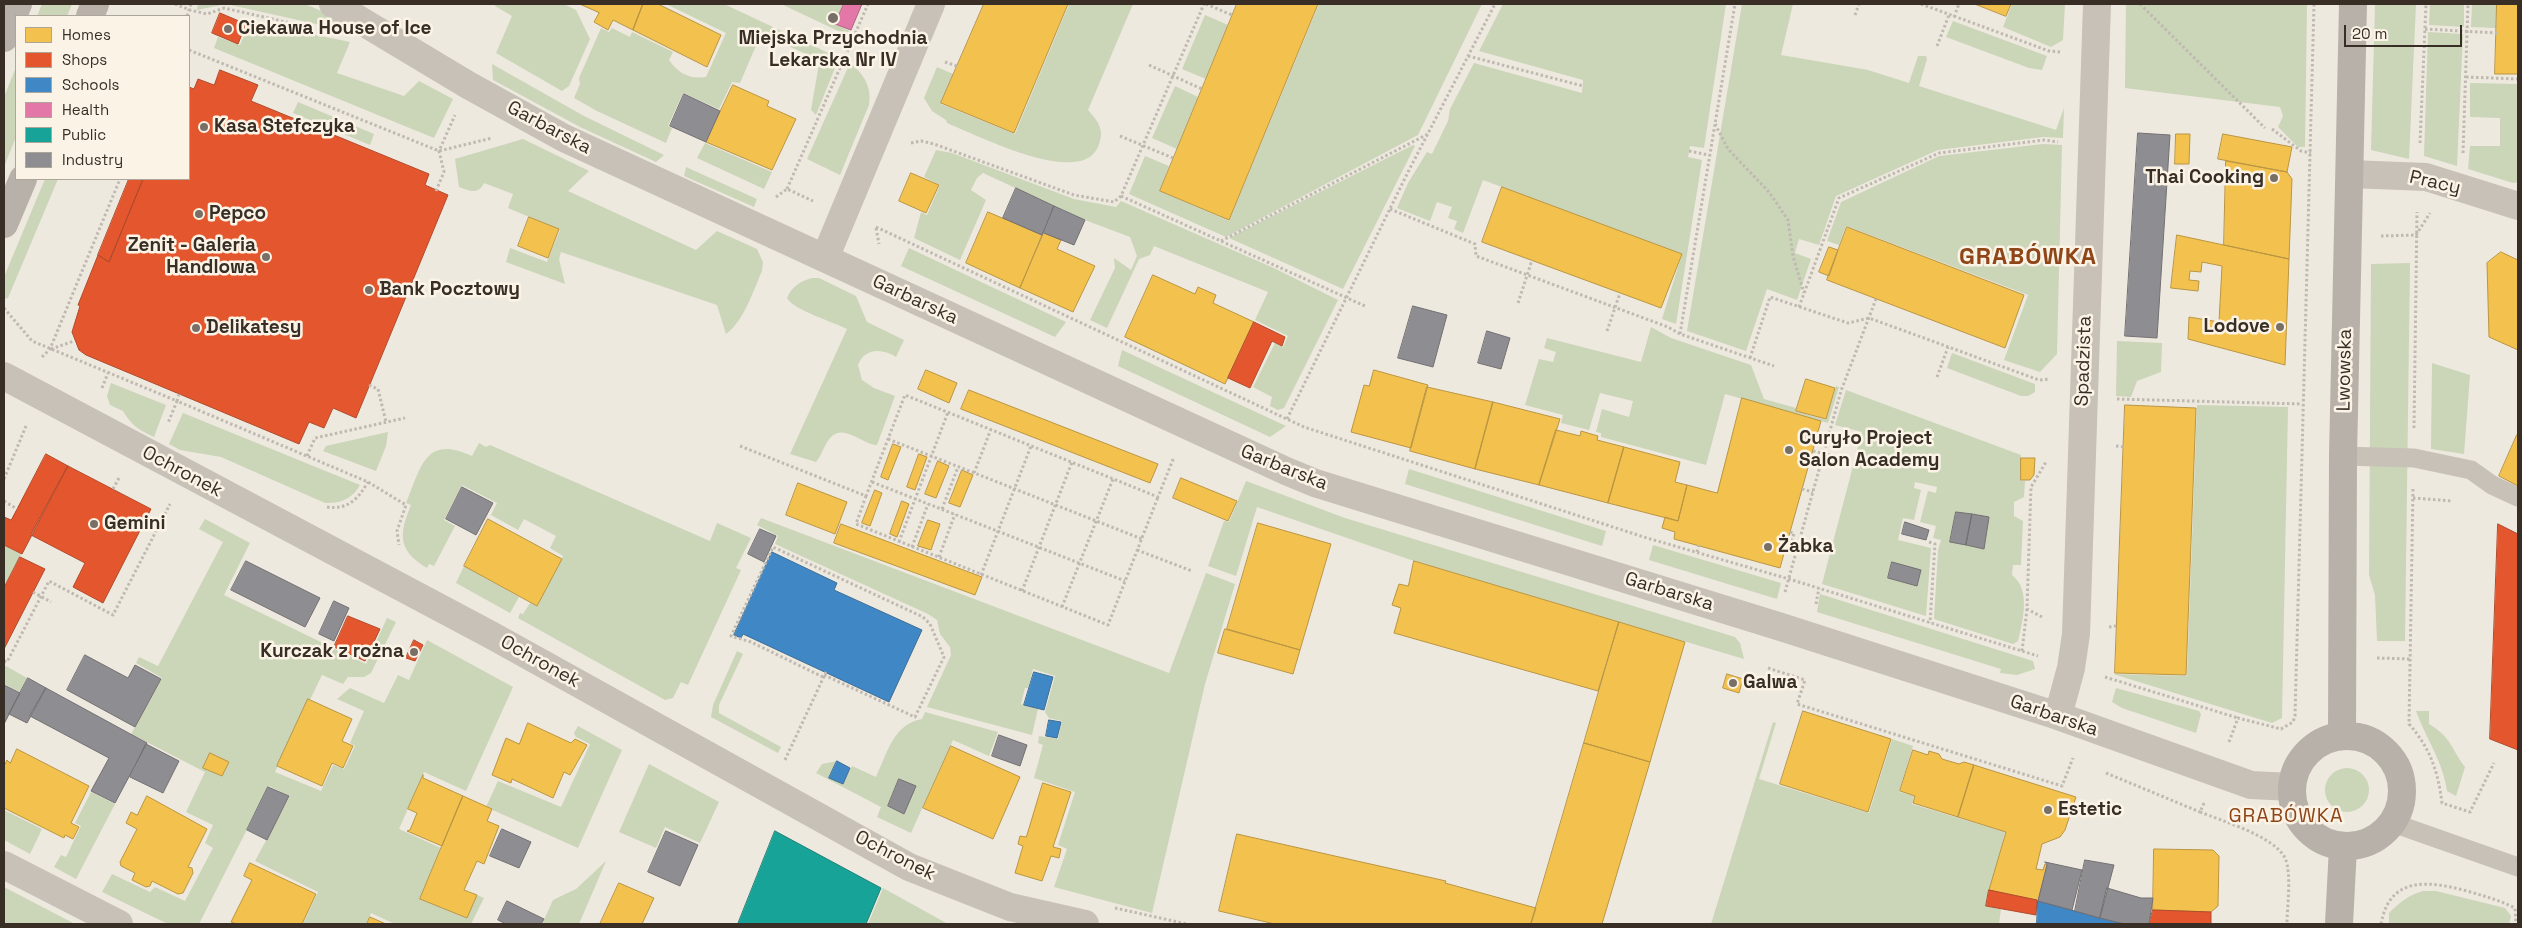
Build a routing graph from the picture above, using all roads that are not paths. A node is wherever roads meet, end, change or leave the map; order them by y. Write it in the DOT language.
graph roads {
  1 [pos="18,4"];
  2 [pos="333,4"];
  3 [pos="932,4"];
  4 [pos="2097,4"];
  5 [pos="2353,4"];
  6 [pos="4,38"];
  7 [pos="2350,174"];
  8 [pos="23,180"];
  9 [pos="2518,206"];
  10 [pos="4,224"];
  11 [pos="825,258"];
  12 [pos="10,379"];
  13 [pos="2343,456"];
  14 [pos="2518,497"];
  15 [pos="2058,716"];
  16 [pos="2342,736"];
  17 [pos="2292,787"];
  18 [pos="2393,823"];
  19 [pos="2343,847"];
  20 [pos="4,865"];
  21 [pos="2518,867"];
  22 [pos="1007,915"];
  23 [pos="120,924"];
  24 [pos="1085,924"];
  25 [pos="2339,924"];
  1 -- 6 [label="street"];
  2 -- 11 [label="street, Garbarska"];
  3 -- 11 [label="street"];
  4 -- 15 [label="street, Spadzista"];
  5 -- 7 [label="street, Lwowska"];
  7 -- 9 [label="street, Pracy"];
  7 -- 13 [label="street, Lwowska"];
  8 -- 10 [label="street"];
  11 -- 15 [label="street, Garbarska"];
  12 -- 22 [label="street, Ochronek"];
  13 -- 14 [label="lane"];
  13 -- 16 [label="street, Lwowska"];
  15 -- 17 [label="street, Garbarska"];
  16 -- 17 [label="street"];
  16 -- 18 [label="street"];
  17 -- 19 [label="street"];
  18 -- 19 [label="street"];
  18 -- 21 [label="lane"];
  19 -- 25 [label="street"];
  20 -- 23 [label="street"];
  22 -- 24 [label="street, Ochronek"];
}
